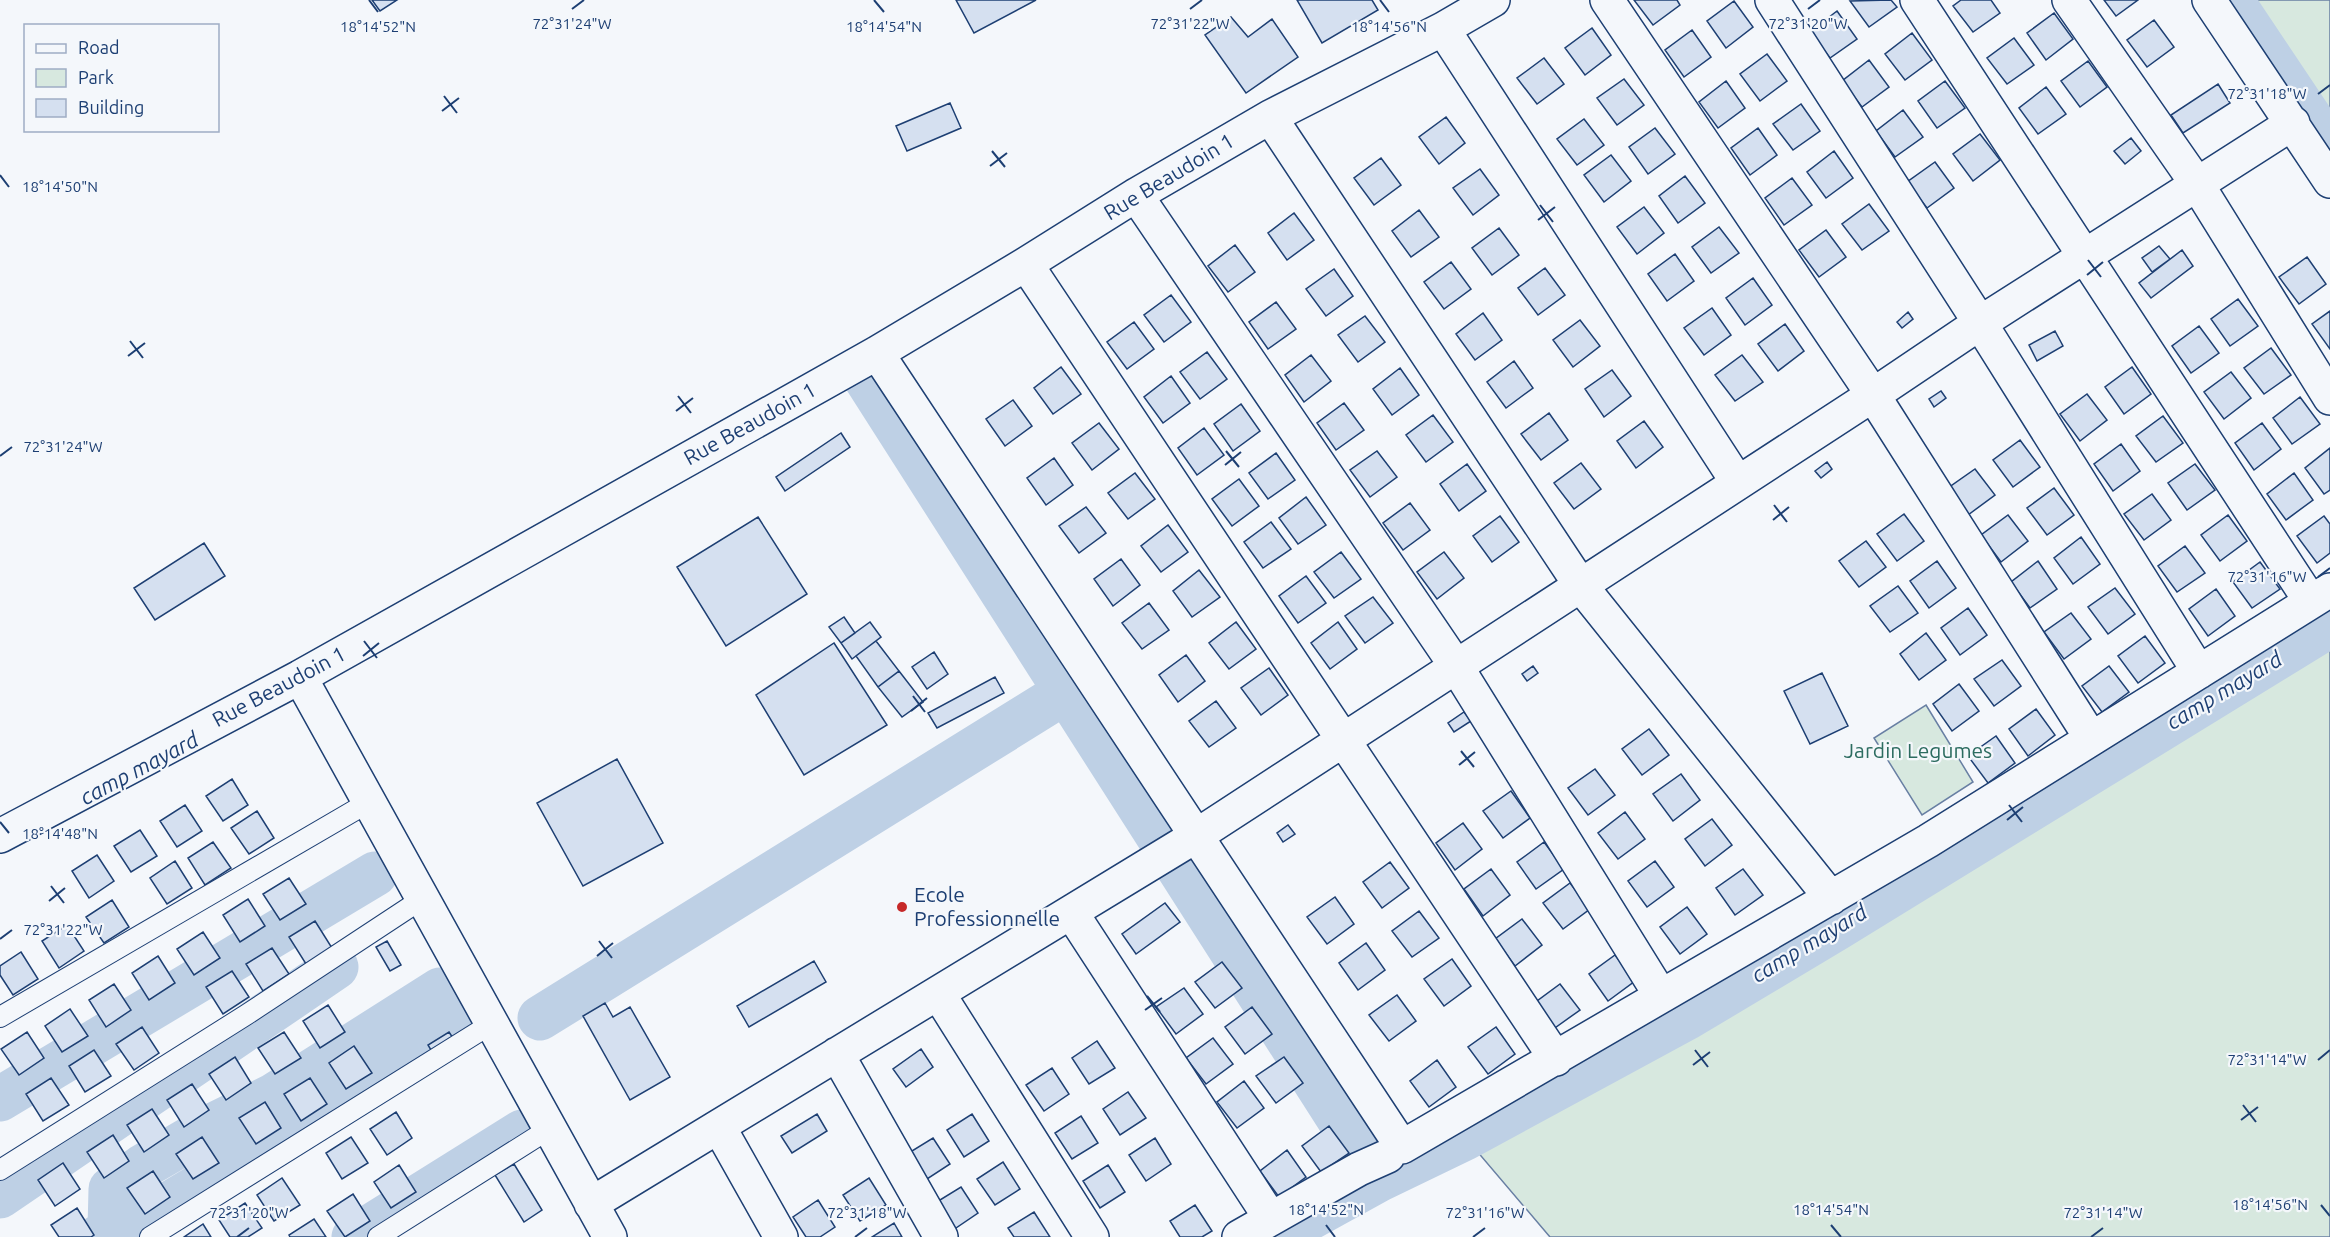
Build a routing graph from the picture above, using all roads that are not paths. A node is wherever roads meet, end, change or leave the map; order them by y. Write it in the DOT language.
graph roads {
  1 [pos="1493,0"];
  2 [pos="1607,0"];
  3 [pos="1772,0"];
  4 [pos="1917,0"];
  5 [pos="2069,0"];
  6 [pos="2209,0"];
  7 [pos="1443,29"];
  8 [pos="1270,117"];
  9 [pos="2293,123"];
  10 [pos="2330,181"];
  11 [pos="2197,184"];
  12 [pos="1136,195"];
  13 [pos="2085,257"];
  14 [pos="1026,264"];
  15 [pos="1980,323"];
  16 [pos="877,353"];
  17 [pos="1873,395"];
  18 [pos="2330,398"];
  19 [pos="1738,483"];
  20 [pos="1581,586"];
  21 [pos="2320,596"];
  22 [pos="1456,666"];
  23 [pos="2199,672"];
  24 [pos="300,677"];
  25 [pos="2091,738"];
  26 [pos="1345,740"];
  27 [pos="369,802"];
  28 [pos="0,836"];
  29 [pos="1179,845"];
  30 [pos="1831,898"];
  31 [pos="422,899"];
  32 [pos="1071,912"];
  33 [pos="938,993"];
  34 [pos="1661,996"];
  35 [pos="0,1017"];
  36 [pos="491,1024"];
  37 [pos="837,1054"];
  38 [pos="1556,1059"];
  39 [pos="719,1127"];
  40 [pos="549,1129"];
  41 [pos="1383,1158"];
  42 [pos="0,1170"];
  43 [pos="591,1204"];
  44 [pos="1271,1219"];
  45 [pos="150,1237"];
  46 [pos="378,1237"];
  47 [pos="610,1237"];
  48 [pos="781,1237"];
  49 [pos="941,1237"];
  50 [pos="1092,1237"];
  51 [pos="1239,1237"];
  1 -- 7 [label="street, Rue Beaudoin 1"];
  2 -- 17 [label="street"];
  3 -- 15 [label="street"];
  4 -- 13 [label="street"];
  5 -- 11 [label="street"];
  6 -- 9 [label="street"];
  7 -- 8 [label="street, Rue Beaudoin 1"];
  7 -- 19 [label="street"];
  8 -- 12 [label="street, Rue Beaudoin 1"];
  8 -- 20 [label="street"];
  9 -- 10 [label="street"];
  9 -- 11 [label="street"];
  11 -- 13 [label="street"];
  11 -- 18 [label="street"];
  12 -- 14 [label="street, Rue Beaudoin 1"];
  12 -- 22 [label="street"];
  13 -- 15 [label="street"];
  13 -- 21 [label="street"];
  14 -- 16 [label="street, Rue Beaudoin 1"];
  14 -- 26 [label="street"];
  15 -- 17 [label="street"];
  15 -- 23 [label="street"];
  16 -- 24 [label="street, Rue Beaudoin 1"];
  16 -- 29 [label="street"];
  17 -- 19 [label="street"];
  17 -- 25 [label="street"];
  19 -- 20 [label="street"];
  20 -- 22 [label="street"];
  20 -- 30 [label="street"];
  21 -- 23 [label="street"];
  22 -- 26 [label="street"];
  22 -- 34 [label="street"];
  23 -- 25 [label="street"];
  24 -- 27 [label="street"];
  24 -- 28 [label="street, Rue Beaudoin 1"];
  25 -- 30 [label="street"];
  26 -- 29 [label="street"];
  26 -- 38 [label="street"];
  27 -- 31 [label="street"];
  27 -- 35 [label="lane"];
  29 -- 32 [label="street"];
  29 -- 41 [label="street"];
  30 -- 34 [label="street"];
  31 -- 36 [label="street"];
  31 -- 42 [label="lane"];
  32 -- 33 [label="street"];
  32 -- 44 [label="street"];
  33 -- 37 [label="street"];
  33 -- 50 [label="street"];
  34 -- 38 [label="street"];
  36 -- 40 [label="street"];
  36 -- 45 [label="lane"];
  37 -- 39 [label="street"];
  37 -- 49 [label="street"];
  38 -- 41 [label="street"];
  39 -- 43 [label="street"];
  39 -- 48 [label="street"];
  40 -- 43 [label="street"];
  40 -- 46 [label="lane"];
  41 -- 44 [label="street"];
  43 -- 47 [label="street"];
  44 -- 51 [label="street"];
}
